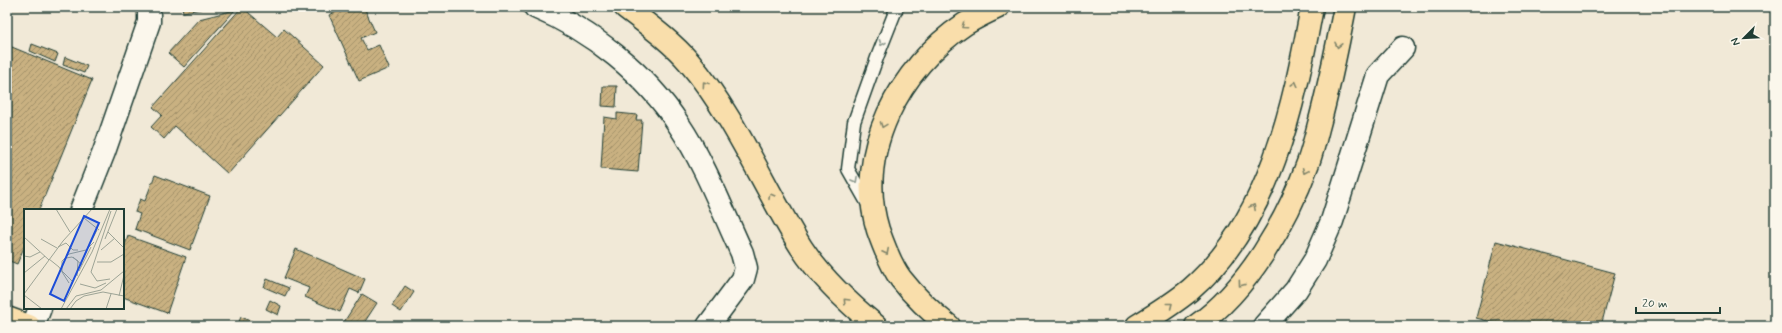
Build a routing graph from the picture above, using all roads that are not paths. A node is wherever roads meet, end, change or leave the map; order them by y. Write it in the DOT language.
graph roads {
  1 [pos="149,7"];
  2 [pos="535,7"];
  3 [pos="625,7"];
  4 [pos="897,7"];
  5 [pos="998,7"];
  6 [pos="1312,7"];
  7 [pos="1346,7"];
  8 [pos="1403,48"];
  9 [pos="80,209"];
  10 [pos="873,214"];
  11 [pos="40,309"];
  12 [pos="7,318"];
  13 [pos="29,326"];
  14 [pos="33,326"];
  15 [pos="708,326"];
  16 [pos="876,326"];
  17 [pos="949,326"];
  18 [pos="1137,326"];
  19 [pos="1196,326"];
  20 [pos="1264,326"];
  1 -- 9 [label="street"];
  2 -- 15 [label="street"];
  16 -- 3 [label="main road, one-way"];
  4 -- 10 [label="lane, one-way"];
  5 -- 10 [label="main road, one-way"];
  18 -- 6 [label="main road, one-way"];
  7 -- 19 [label="main road, one-way"];
  8 -- 20 [label="street"];
  10 -- 17 [label="main road, one-way"];
  11 -- 14 [label="street"];
  12 -- 13 [label="main road"];
}
